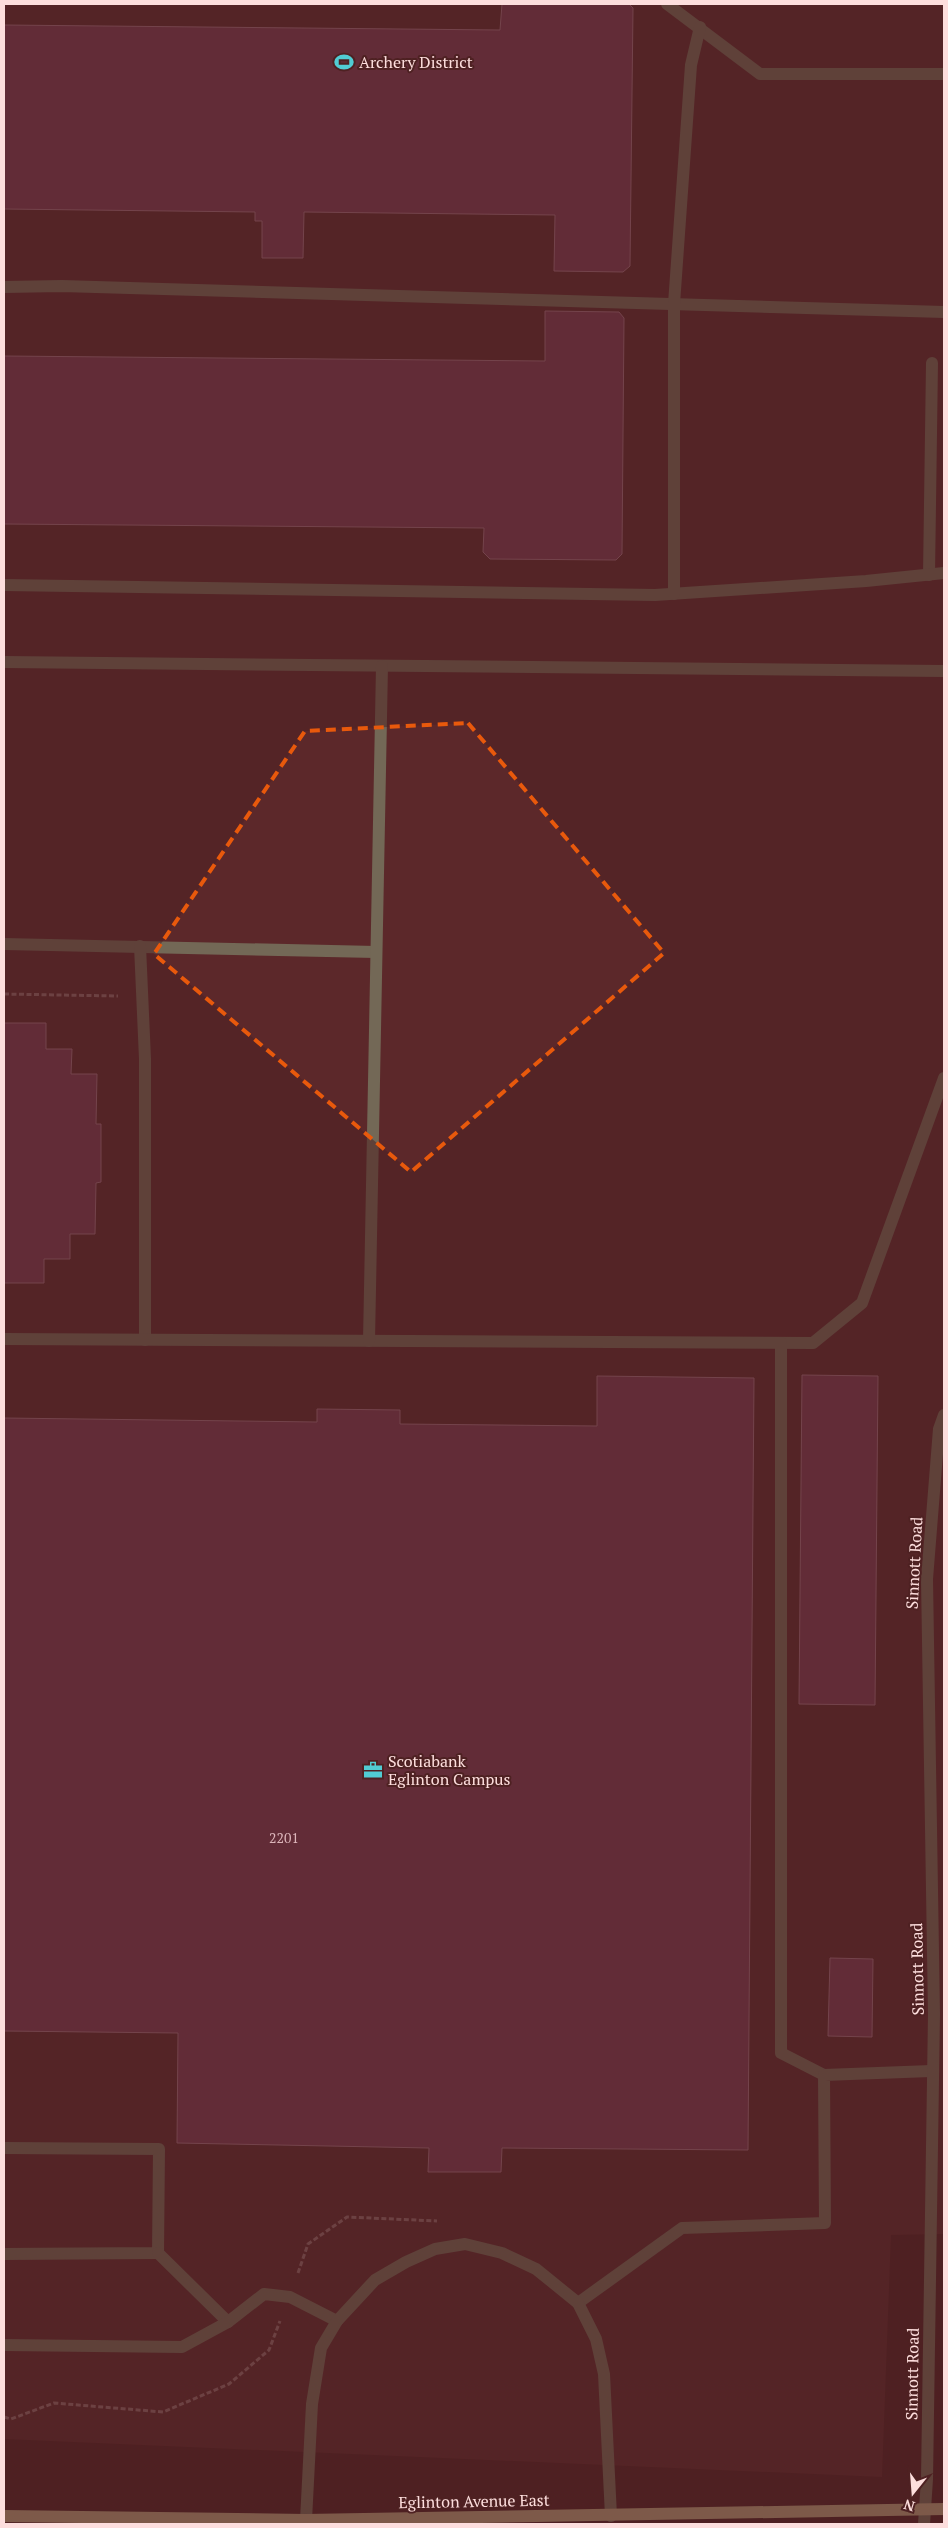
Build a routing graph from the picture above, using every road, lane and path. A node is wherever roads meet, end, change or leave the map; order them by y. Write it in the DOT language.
graph roads {
  1 [pos="667,4"];
  2 [pos="700,27"];
  3 [pos="944,74"];
  4 [pos="4,287"];
  5 [pos="674,304"];
  6 [pos="944,312"];
  7 [pos="932,363"];
  8 [pos="944,573"];
  9 [pos="929,575"];
  10 [pos="4,585"];
  11 [pos="674,594"];
  12 [pos="4,662"];
  13 [pos="382,666"];
  14 [pos="944,672"];
  15 [pos="4,944"];
  16 [pos="140,946"];
  17 [pos="376,952"];
  18 [pos="4,994"];
  19 [pos="142,997"];
  20 [pos="944,1078"];
  21 [pos="4,1340"];
  22 [pos="145,1340"];
  23 [pos="369,1341"];
  24 [pos="781,1343"];
  25 [pos="944,1414"];
  26 [pos="938,1522"];
  27 [pos="939,2014"];
  28 [pos="931,2071"];
  29 [pos="824,2075"];
  30 [pos="4,2148"];
  31 [pos="158,2253"];
  32 [pos="4,2254"];
  33 [pos="578,2303"];
  34 [pos="337,2321"];
  35 [pos="228,2322"];
  36 [pos="4,2345"];
  37 [pos="926,2510"];
  38 [pos="944,2510"];
  39 [pos="4,2516"];
  40 [pos="611,2516"];
  41 [pos="306,2520"];
  42 [pos="924,2524"];
  1 -- 2 [label="street"];
  2 -- 3 [label="street"];
  2 -- 5 [label="street"];
  4 -- 5 [label="street"];
  5 -- 6 [label="street"];
  5 -- 11 [label="street"];
  7 -- 9 [label="street"];
  8 -- 9 [label="street"];
  9 -- 11 [label="street"];
  10 -- 11 [label="street"];
  12 -- 13 [label="street"];
  13 -- 14 [label="street"];
  13 -- 17 [label="street"];
  15 -- 16 [label="street"];
  16 -- 17 [label="street"];
  16 -- 19 [label="street"];
  17 -- 23 [label="street"];
  18 -- 19 [label="path"];
  19 -- 22 [label="street"];
  20 -- 24 [label="street"];
  21 -- 22 [label="street"];
  22 -- 23 [label="street"];
  23 -- 24 [label="street"];
  24 -- 29 [label="street"];
  25 -- 26 [label="street, Sinnott Road"];
  26 -- 27 [label="street, Sinnott Road"];
  27 -- 28 [label="street, Sinnott Road"];
  28 -- 29 [label="street"];
  28 -- 37 [label="street, Sinnott Road"];
  29 -- 33 [label="street"];
  30 -- 31 [label="street"];
  31 -- 32 [label="street"];
  31 -- 35 [label="street"];
  33 -- 34 [label="street"];
  33 -- 40 [label="street"];
  34 -- 35 [label="street"];
  34 -- 41 [label="street"];
  35 -- 36 [label="street"];
  37 -- 38 [label="main road, Eglinton Avenue East"];
  37 -- 40 [label="main road, Eglinton Avenue East"];
  37 -- 42 [label="street, Sinnott Road"];
  39 -- 41 [label="main road, Eglinton Avenue East"];
  40 -- 41 [label="main road, Eglinton Avenue East"];
}
